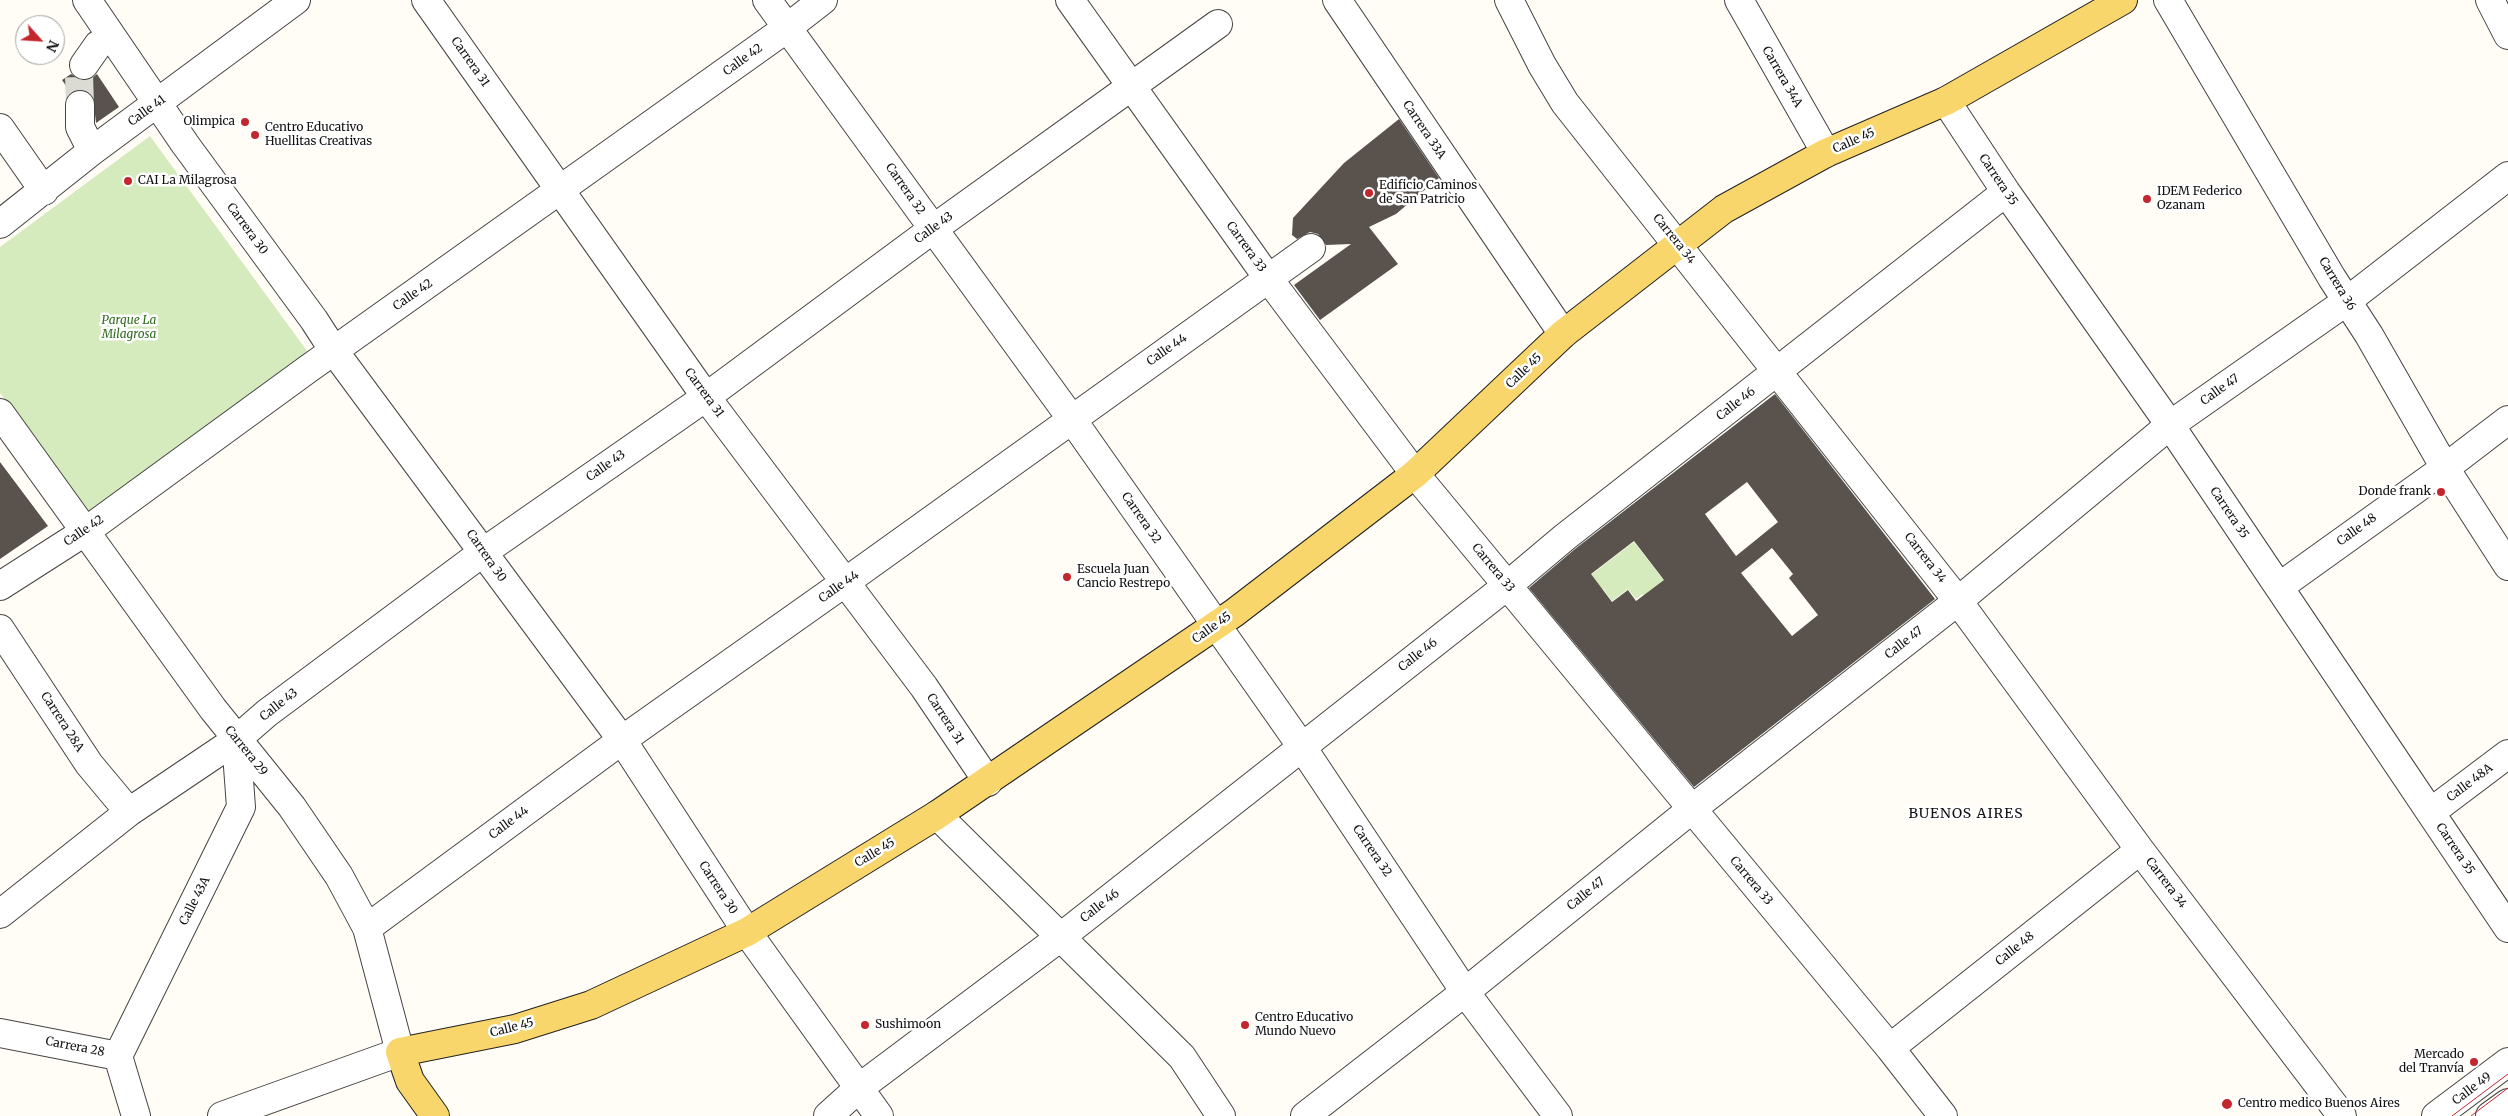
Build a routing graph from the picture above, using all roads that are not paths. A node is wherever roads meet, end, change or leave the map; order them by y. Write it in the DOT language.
graph roads {
  1 [pos="87,0"];
  2 [pos="296,0"];
  3 [pos="426,0"];
  4 [pos="767,0"];
  5 [pos="823,0"];
  6 [pos="1070,0"];
  7 [pos="1337,0"];
  8 [pos="1509,0"];
  9 [pos="1739,0"];
  10 [pos="2123,0"];
  11 [pos="2168,0"];
  12 [pos="2490,0"];
  13 [pos="1218,24"];
  14 [pos="787,28"];
  15 [pos="2508,35"];
  16 [pos="1131,87"];
  17 [pos="1946,101"];
  18 [pos="158,103"];
  19 [pos="80,106"];
  20 [pos="0,128"];
  21 [pos="92,151"];
  22 [pos="1826,153"];
  23 [pos="2508,176"];
  24 [pos="561,190"];
  25 [pos="44,191"];
  26 [pos="2006,192"];
  27 [pos="0,224"];
  28 [pos="933,229"];
  29 [pos="1678,243"];
  30 [pos="1311,248"];
  31 [pos="1268,278"];
  32 [pos="2347,301"];
  33 [pos="1563,334"];
  34 [pos="334,351"];
  35 [pos="1778,372"];
  36 [pos="706,397"];
  37 [pos="0,413"];
  38 [pos="1071,418"];
  39 [pos="2508,420"];
  40 [pos="2170,425"];
  41 [pos="2445,468"];
  42 [pos="1415,474"];
  43 [pos="86,531"];
  44 [pos="482,553"];
  45 [pos="2508,566"];
  46 [pos="844,583"];
  47 [pos="1508,585"];
  48 [pos="0,586"];
  49 [pos="2279,587"];
  50 [pos="1958,601"];
  51 [pos="1217,625"];
  52 [pos="0,629"];
  53 [pos="236,740"];
  54 [pos="622,740"];
  55 [pos="1302,746"];
  56 [pos="2508,754"];
  57 [pos="988,782"];
  58 [pos="1692,809"];
  59 [pos="129,812"];
  60 [pos="2430,812"];
  61 [pos="937,815"];
  62 [pos="2140,850"];
  63 [pos="0,914"];
  64 [pos="367,928"];
  65 [pos="2508,928"];
  66 [pos="747,932"];
  67 [pos="1062,936"];
  68 [pos="1465,992"];
  69 [pos="0,1033"];
  70 [pos="1890,1048"];
  71 [pos="400,1052"];
  72 [pos="118,1056"];
  73 [pos="2508,1062"];
  74 [pos="859,1088"];
  75 [pos="2508,1103"];
  76 [pos="136,1116"];
  77 [pos="222,1116"];
  78 [pos="435,1116"];
  79 [pos="828,1116"];
  80 [pos="879,1116"];
  81 [pos="1221,1116"];
  82 [pos="1304,1116"];
  83 [pos="1558,1116"];
  84 [pos="1943,1116"];
  85 [pos="2342,1116"];
  86 [pos="2436,1116"];
  87 [pos="2490,1116"];
  1 -- 18 [label="street, Carrera 30"];
  2 -- 18 [label="street, Calle 41"];
  3 -- 24 [label="street, Carrera 31"];
  4 -- 14 [label="street, Carrera 32"];
  5 -- 14 [label="street, Calle 42"];
  6 -- 16 [label="street, Carrera 33"];
  7 -- 33 [label="street, Carrera 33A"];
  8 -- 29 [label="street, Carrera 34"];
  9 -- 22 [label="street, Carrera 34A"];
  10 -- 17 [label="main road, Calle 45"];
  11 -- 32 [label="street, Carrera 36"];
  12 -- 15 [label="street"];
  13 -- 16 [label="street, Calle 43"];
  14 -- 24 [label="street, Calle 42"];
  14 -- 28 [label="street, Carrera 32"];
  16 -- 28 [label="street, Calle 43"];
  16 -- 31 [label="street, Carrera 33"];
  17 -- 22 [label="main road, Calle 45"];
  17 -- 26 [label="street, Carrera 35"];
  18 -- 21 [label="street, Calle 41"];
  18 -- 34 [label="street, Carrera 30"];
  19 -- 21 [label="street"];
  20 -- 25 [label="street"];
  21 -- 25 [label="street, Calle 41"];
  22 -- 29 [label="main road, Calle 45"];
  23 -- 32 [label="street, Calle 47"];
  24 -- 34 [label="street, Calle 42"];
  24 -- 36 [label="street, Carrera 31"];
  25 -- 27 [label="street, Calle 41"];
  26 -- 35 [label="street, Calle 46"];
  26 -- 40 [label="street, Carrera 35"];
  28 -- 36 [label="street, Calle 43"];
  28 -- 38 [label="street, Carrera 32"];
  29 -- 33 [label="main road, Calle 45"];
  29 -- 35 [label="street, Carrera 34"];
  30 -- 31 [label="street, Calle 44"];
  31 -- 38 [label="street, Calle 44"];
  31 -- 42 [label="street, Carrera 33"];
  32 -- 40 [label="street, Calle 47"];
  32 -- 41 [label="street, Carrera 36"];
  33 -- 42 [label="main road, Calle 45"];
  34 -- 43 [label="street, Calle 42"];
  34 -- 44 [label="street, Carrera 30"];
  35 -- 47 [label="street, Calle 46"];
  35 -- 50 [label="street, Carrera 34"];
  36 -- 44 [label="street, Calle 43"];
  36 -- 46 [label="street, Carrera 31"];
  37 -- 43 [label="street, Carrera 29"];
  38 -- 46 [label="street, Calle 44"];
  38 -- 51 [label="street, Carrera 32"];
  39 -- 41 [label="street, Calle 48"];
  40 -- 49 [label="street, Carrera 35"];
  40 -- 50 [label="street, Calle 47"];
  41 -- 45 [label="street, Carrera 36"];
  41 -- 49 [label="street, Calle 48"];
  42 -- 47 [label="street, Carrera 33"];
  42 -- 51 [label="main road, Calle 45"];
  43 -- 48 [label="street, Calle 42"];
  43 -- 53 [label="street, Carrera 29"];
  44 -- 53 [label="street, Calle 43"];
  44 -- 54 [label="street, Carrera 30"];
  46 -- 54 [label="street, Calle 44"];
  46 -- 57 [label="street, Carrera 31"];
  47 -- 55 [label="street, Calle 46"];
  47 -- 58 [label="street, Carrera 33"];
  49 -- 60 [label="street, Carrera 35"];
  50 -- 58 [label="street, Calle 47"];
  50 -- 62 [label="street, Carrera 34"];
  51 -- 55 [label="street, Carrera 32"];
  51 -- 57 [label="main road, Calle 45"];
  52 -- 59 [label="street, Carrera 28A"];
  53 -- 59 [label="street, Calle 43"];
  53 -- 64 [label="street, Carrera 29"];
  53 -- 72 [label="street, Calle 43A"];
  54 -- 64 [label="street, Calle 44"];
  54 -- 66 [label="street, Carrera 30"];
  55 -- 67 [label="street, Calle 46"];
  55 -- 68 [label="street, Carrera 32"];
  56 -- 60 [label="street, Calle 48A"];
  57 -- 61 [label="main road, Calle 45"];
  58 -- 68 [label="street, Calle 47"];
  58 -- 70 [label="street, Carrera 33"];
  59 -- 63 [label="street, Calle 43"];
  60 -- 65 [label="street, Carrera 35"];
  61 -- 66 [label="main road, Calle 45"];
  61 -- 67 [label="street"];
  62 -- 70 [label="street, Calle 48"];
  62 -- 85 [label="street, Carrera 34"];
  64 -- 71 [label="street, Carrera 29"];
  66 -- 71 [label="main road, Calle 45"];
  66 -- 74 [label="street, Carrera 30"];
  67 -- 74 [label="street, Calle 46"];
  67 -- 81 [label="street"];
  68 -- 82 [label="street, Calle 47"];
  68 -- 83 [label="street, Carrera 32"];
  69 -- 72 [label="street, Carrera 28"];
  70 -- 84 [label="street, Carrera 33"];
  71 -- 77 [label="street, Calle 45"];
  71 -- 78 [label="main road, Carrera 29"];
  72 -- 76 [label="street, Carrera 28"];
  73 -- 86 [label="street, Calle 49"];
  74 -- 79 [label="street, Calle 46"];
  74 -- 80 [label="street, Carrera 30"];
  75 -- 87 [label="street"];
}
